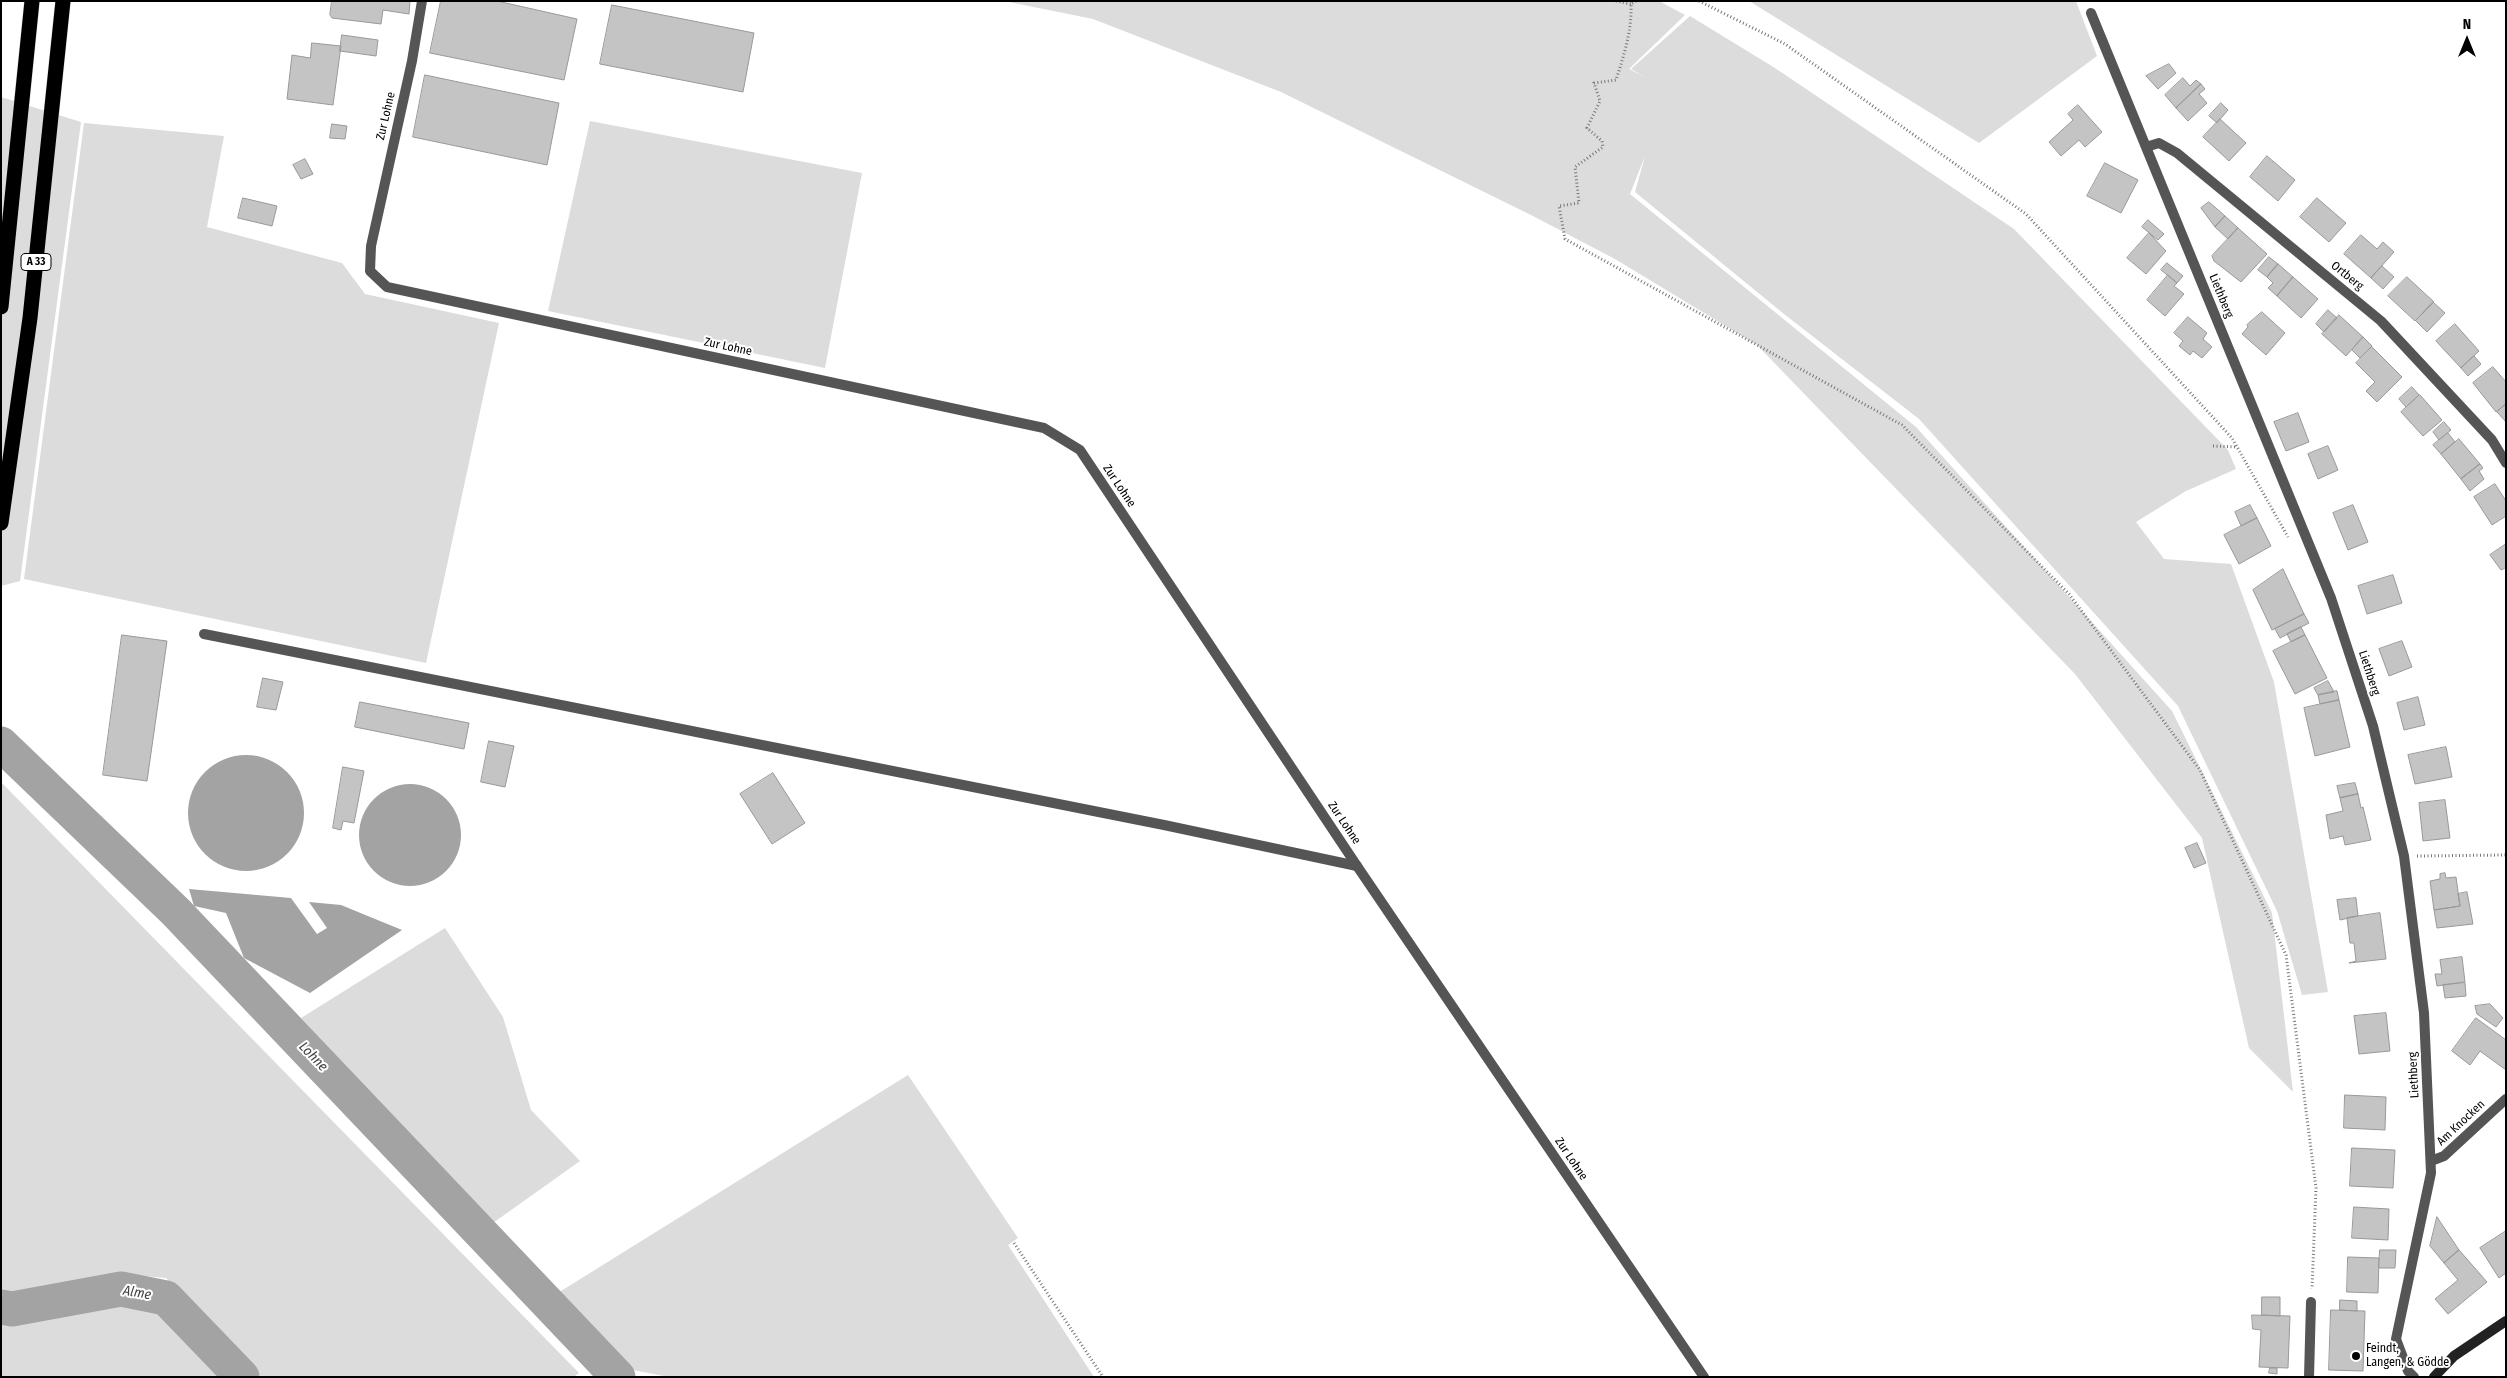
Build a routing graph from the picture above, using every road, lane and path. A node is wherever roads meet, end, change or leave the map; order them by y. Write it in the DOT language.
graph roads {
  1 [pos="32,1"];
  2 [pos="63,1"];
  3 [pos="422,1"];
  4 [pos="1616,1"];
  5 [pos="1636,1"];
  6 [pos="1699,1"];
  7 [pos="1631,4"];
  8 [pos="2092,13"];
  9 [pos="2146,147"];
  10 [pos="1,307"];
  11 [pos="2213,446"];
  12 [pos="2238,447"];
  13 [pos="2506,463"];
  14 [pos="1,523"];
  15 [pos="2290,539"];
  16 [pos="204,634"];
  17 [pos="2506,855"];
  18 [pos="2418,856"];
  19 [pos="1357,866"];
  20 [pos="2506,1099"];
  21 [pos="2431,1162"];
  22 [pos="1014,1243"];
  23 [pos="2312,1302"];
  24 [pos="2506,1321"];
  25 [pos="1103,1377"];
  26 [pos="1704,1377"];
  27 [pos="2309,1377"];
  28 [pos="2414,1377"];
  29 [pos="2434,1377"];
  1 -- 10 [label="highway, A 33"];
  2 -- 14 [label="highway, A 33"];
  3 -- 19 [label="street, Zur Lohne"];
  4 -- 7 [label="path"];
  5 -- 7 [label="path"];
  6 -- 12 [label="path"];
  7 -- 23 [label="path"];
  8 -- 9 [label="street, Liethberg"];
  9 -- 13 [label="street, Ortberg"];
  9 -- 21 [label="street, Liethberg"];
  11 -- 12 [label="path"];
  12 -- 15 [label="path"];
  16 -- 19 [label="street"];
  17 -- 18 [label="path"];
  19 -- 26 [label="street, Zur Lohne"];
  20 -- 21 [label="street, Am Knocken"];
  21 -- 28 [label="street, Liethberg"];
  22 -- 25 [label="path"];
  23 -- 27 [label="street"];
  24 -- 29 [label="main road"];
}
